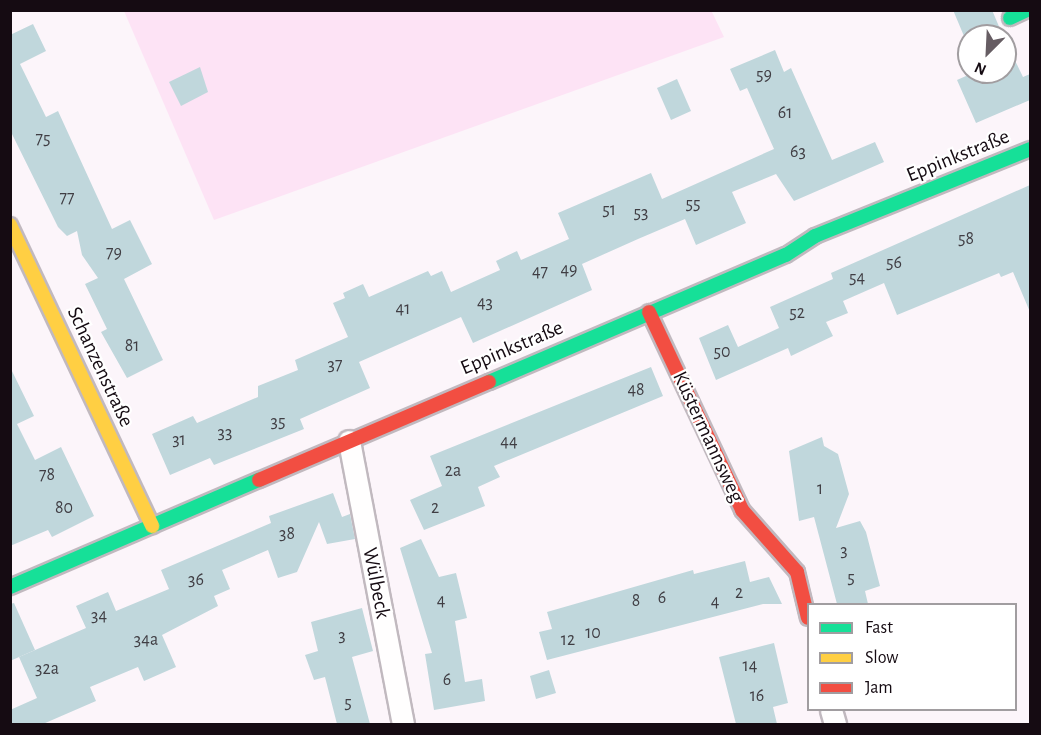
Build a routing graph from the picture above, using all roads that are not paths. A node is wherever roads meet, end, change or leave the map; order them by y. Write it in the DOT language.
graph roads {
  1 [pos="1027,10"];
  2 [pos="1010,18"];
  3 [pos="1030,149"];
  4 [pos="10,225"];
  5 [pos="649,312"];
  6 [pos="349,441"];
  7 [pos="152,526"];
  8 [pos="10,587"];
  9 [pos="807,614"];
  10 [pos="403,724"];
  1 -- 2 [label="street"];
  3 -- 5 [label="street, Eppinkstraße"];
  4 -- 7 [label="street, Schanzenstraße"];
  5 -- 6 [label="street, Eppinkstraße"];
  5 -- 9 [label="street, Küstermannsweg"];
  6 -- 7 [label="street, Eppinkstraße"];
  6 -- 10 [label="street, Wülbeck"];
  7 -- 8 [label="street, Eppinkstraße"];
}
